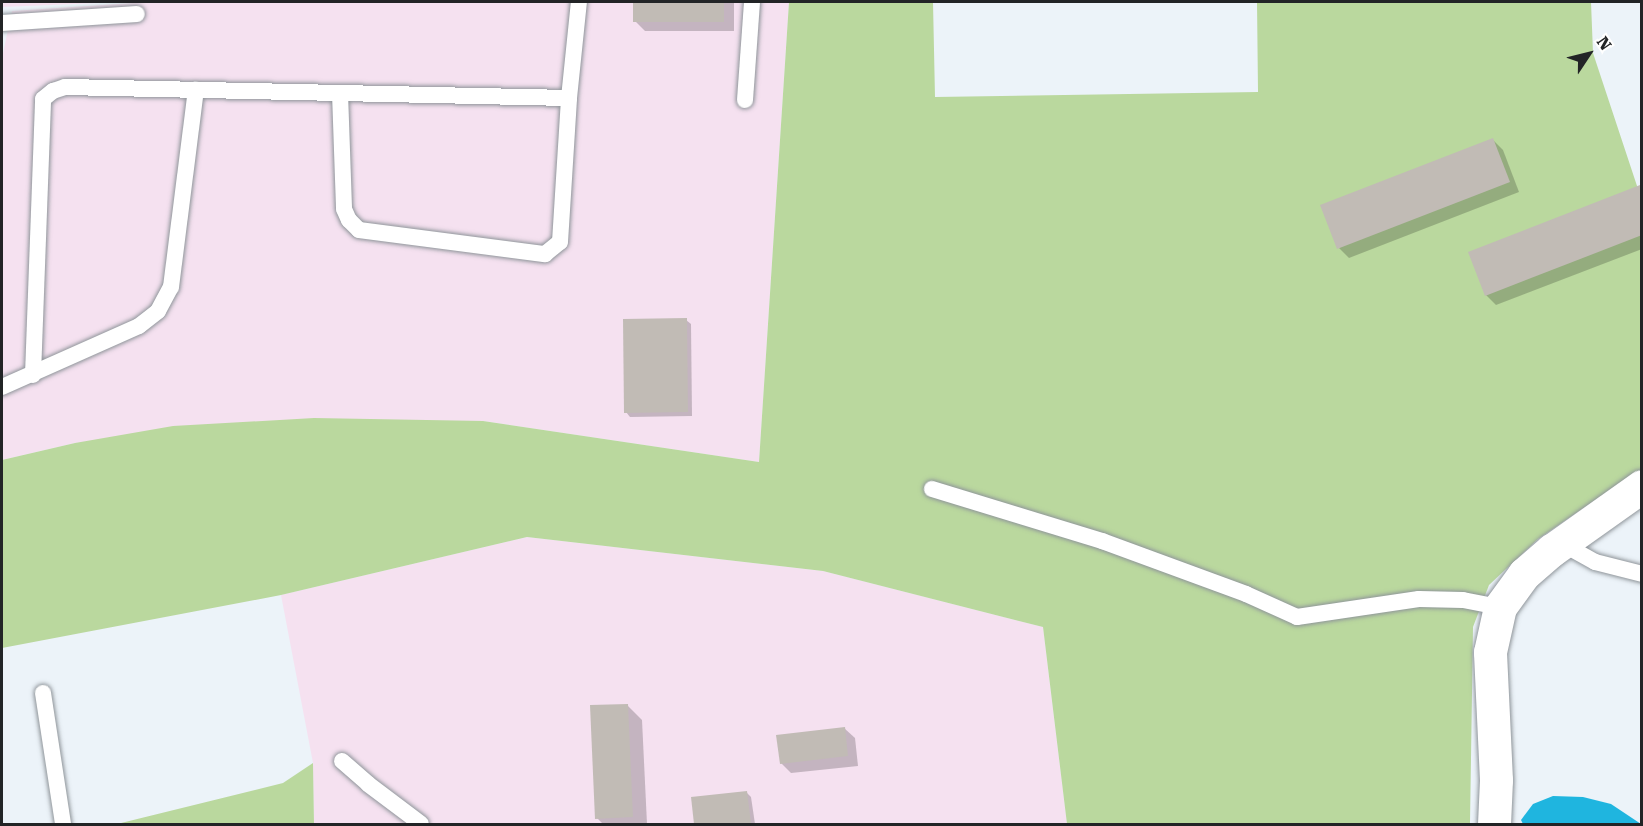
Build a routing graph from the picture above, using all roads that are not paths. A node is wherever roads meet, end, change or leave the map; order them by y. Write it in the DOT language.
graph roads {
  1 [pos="579,2"];
  2 [pos="752,2"];
  3 [pos="137,14"];
  4 [pos="2,23"];
  5 [pos="196,90"];
  6 [pos="340,93"];
  7 [pos="569,98"];
  8 [pos="745,100"];
  9 [pos="33,375"];
  10 [pos="2,387"];
  11 [pos="1641,486"];
  12 [pos="933,489"];
  13 [pos="1561,543"];
  14 [pos="1641,574"];
  15 [pos="1500,607"];
  16 [pos="43,693"];
  17 [pos="342,761"];
  18 [pos="63,825"];
  19 [pos="421,825"];
  20 [pos="1494,825"];
  1 -- 7 [label="lane"];
  2 -- 8 [label="lane"];
  3 -- 4 [label="lane"];
  5 -- 6 [label="lane"];
  5 -- 9 [label="lane"];
  5 -- 9 [label="lane"];
  6 -- 7 [label="lane"];
  6 -- 7 [label="lane"];
  9 -- 10 [label="lane"];
  11 -- 13 [label="street"];
  12 -- 15 [label="lane"];
  13 -- 14 [label="lane"];
  13 -- 15 [label="street"];
  15 -- 20 [label="street"];
  16 -- 18 [label="lane"];
  17 -- 19 [label="lane"];
}
